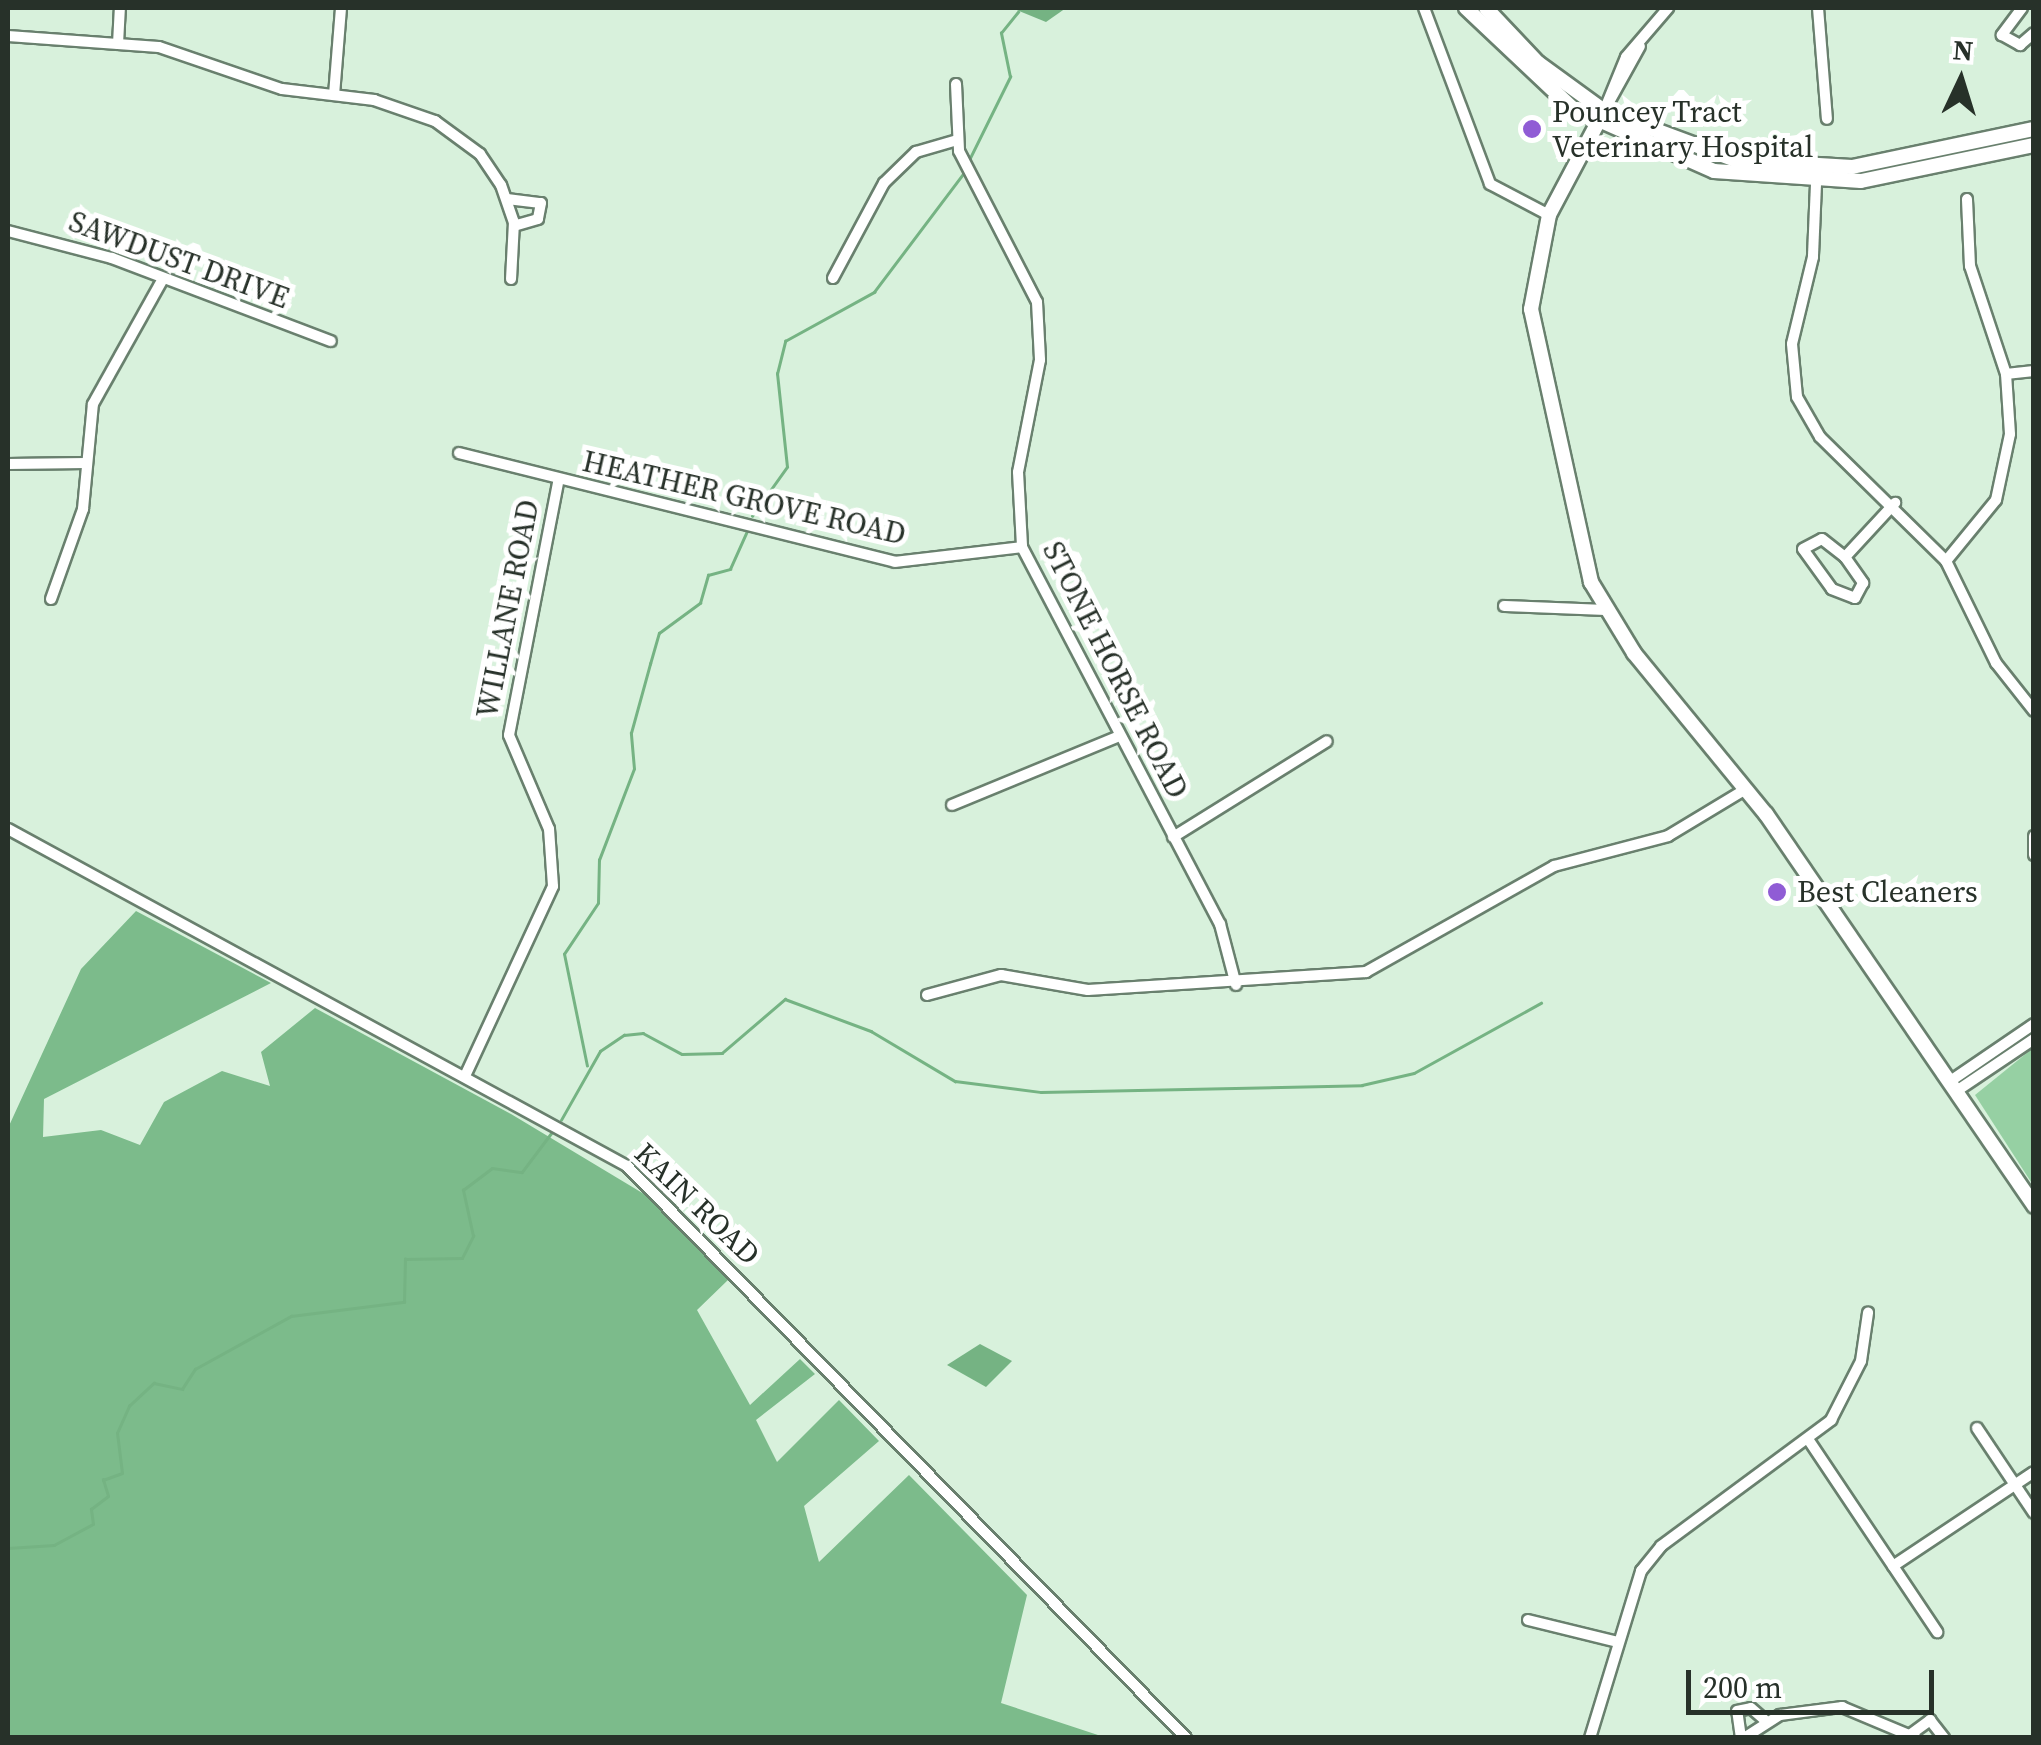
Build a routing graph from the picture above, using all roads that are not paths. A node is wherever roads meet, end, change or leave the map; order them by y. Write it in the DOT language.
graph roads {
  1 [pos="120,8"];
  2 [pos="340,8"];
  3 [pos="1424,8"];
  4 [pos="1466,8"];
  5 [pos="1486,8"];
  6 [pos="1668,8"];
  7 [pos="1818,8"];
  8 [pos="2022,8"];
  9 [pos="2034,33"];
  10 [pos="8,36"];
  11 [pos="118,44"];
  12 [pos="956,84"];
  13 [pos="334,94"];
  14 [pos="1600,117"];
  15 [pos="1827,120"];
  16 [pos="2034,129"];
  17 [pos="957,140"];
  18 [pos="2034,145"];
  19 [pos="1816,184"];
  20 [pos="1967,199"];
  21 [pos="507,200"];
  22 [pos="1549,215"];
  23 [pos="514,226"];
  24 [pos="8,231"];
  25 [pos="833,278"];
  26 [pos="163,279"];
  27 [pos="511,279"];
  28 [pos="332,341"];
  29 [pos="2034,371"];
  30 [pos="2006,374"];
  31 [pos="458,452"];
  32 [pos="86,463"];
  33 [pos="8,464"];
  34 [pos="558,482"];
  35 [pos="1895,503"];
  36 [pos="1022,547"];
  37 [pos="1844,557"];
  38 [pos="1946,561"];
  39 [pos="52,599"];
  40 [pos="1504,606"];
  41 [pos="1607,610"];
  42 [pos="2034,711"];
  43 [pos="1119,736"];
  44 [pos="1327,741"];
  45 [pos="1746,789"];
  46 [pos="952,805"];
  47 [pos="8,829"];
  48 [pos="2034,836"];
  49 [pos="1173,837"];
  50 [pos="2034,855"];
  51 [pos="1236,985"];
  52 [pos="927,994"];
  53 [pos="2034,1024"];
  54 [pos="2034,1039"];
  55 [pos="465,1076"];
  56 [pos="1952,1087"];
  57 [pos="2034,1206"];
  58 [pos="1868,1314"];
  59 [pos="1978,1428"];
  60 [pos="1810,1442"];
  61 [pos="2034,1472"];
  62 [pos="2014,1484"];
  63 [pos="2034,1513"];
  64 [pos="1893,1566"];
  65 [pos="1528,1620"];
  66 [pos="1938,1632"];
  67 [pos="1618,1642"];
  68 [pos="1766,1722"];
  69 [pos="1757,1733"];
  70 [pos="1914,1736"];
  71 [pos="1186,1738"];
  72 [pos="1590,1738"];
  73 [pos="1742,1738"];
  74 [pos="1944,1738"];
  1 -- 11 [label="street"];
  2 -- 13 [label="street"];
  3 -- 22 [label="street"];
  4 -- 14 [label="main road"];
  5 -- 14 [label="main road"];
  6 -- 14 [label="street"];
  7 -- 15 [label="street"];
  8 -- 9 [label="street"];
  10 -- 11 [label="street"];
  11 -- 13 [label="street"];
  12 -- 17 [label="street, STONE HORSE ROAD"];
  13 -- 21 [label="street"];
  14 -- 16 [label="main road"];
  14 -- 19 [label="main road"];
  14 -- 22 [label="main road"];
  17 -- 25 [label="street"];
  17 -- 36 [label="street, STONE HORSE ROAD"];
  18 -- 19 [label="main road"];
  19 -- 35 [label="street"];
  20 -- 30 [label="street"];
  21 -- 23 [label="street"];
  21 -- 23 [label="street"];
  22 -- 41 [label="main road"];
  23 -- 27 [label="street"];
  24 -- 26 [label="street, SAWDUST DRIVE"];
  26 -- 28 [label="street, SAWDUST DRIVE"];
  26 -- 32 [label="street"];
  29 -- 30 [label="street"];
  30 -- 38 [label="street"];
  31 -- 34 [label="street, HEATHER GROVE ROAD"];
  32 -- 33 [label="street"];
  32 -- 39 [label="street"];
  34 -- 36 [label="street, HEATHER GROVE ROAD"];
  34 -- 55 [label="street, WILLANE ROAD"];
  35 -- 37 [label="street"];
  35 -- 38 [label="street"];
  36 -- 43 [label="street, STONE HORSE ROAD"];
  37 -- 37 [label="street"];
  38 -- 42 [label="street"];
  40 -- 41 [label="street"];
  41 -- 45 [label="main road"];
  43 -- 46 [label="street"];
  43 -- 49 [label="street, STONE HORSE ROAD"];
  44 -- 49 [label="street"];
  45 -- 51 [label="street"];
  45 -- 56 [label="main road"];
  47 -- 55 [label="street, KAIN ROAD"];
  48 -- 50 [label="street"];
  49 -- 51 [label="street, STONE HORSE ROAD"];
  51 -- 52 [label="street"];
  53 -- 56 [label="street"];
  54 -- 56 [label="street"];
  55 -- 71 [label="street, KAIN ROAD"];
  56 -- 57 [label="main road"];
  58 -- 60 [label="street"];
  59 -- 62 [label="street"];
  60 -- 64 [label="street"];
  60 -- 67 [label="street"];
  61 -- 62 [label="street"];
  62 -- 63 [label="street"];
  62 -- 64 [label="street"];
  64 -- 66 [label="street"];
  65 -- 67 [label="street"];
  67 -- 72 [label="street"];
  68 -- 69 [label="street"];
  68 -- 70 [label="street"];
  68 -- 73 [label="street"];
  69 -- 73 [label="street"];
  70 -- 74 [label="street"];
}
